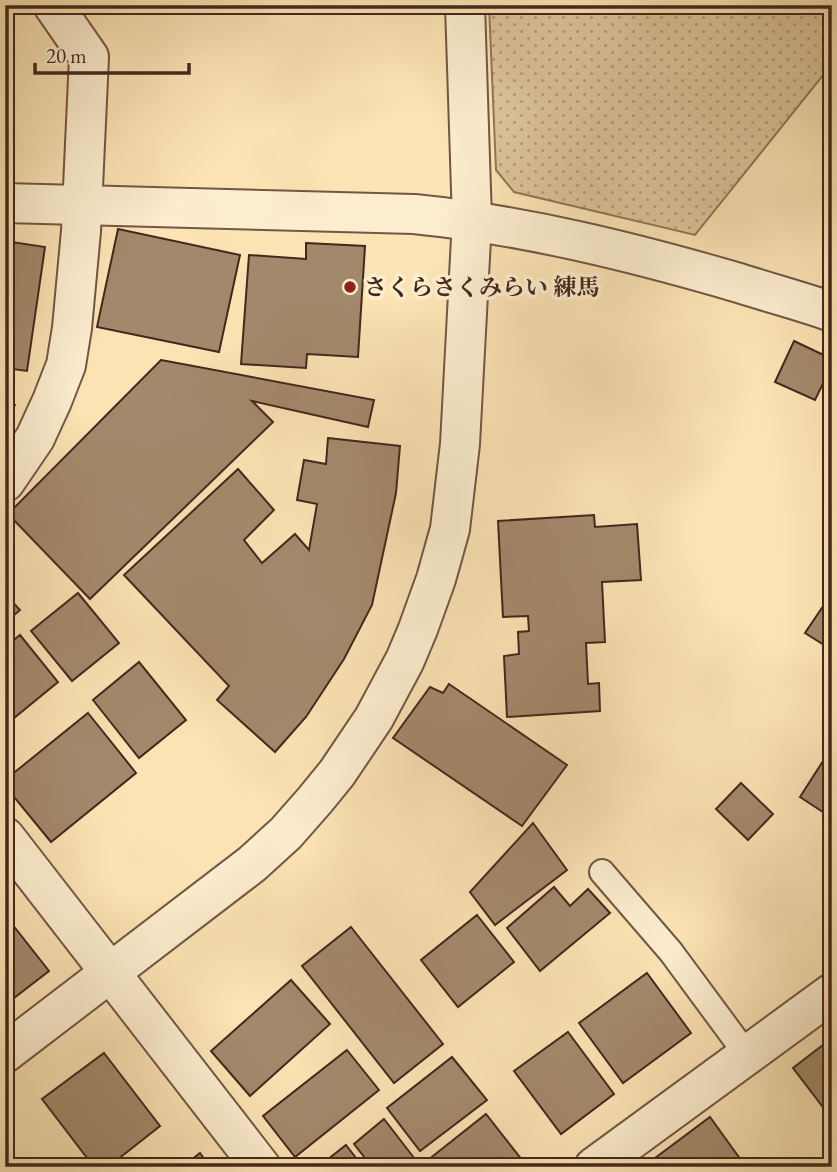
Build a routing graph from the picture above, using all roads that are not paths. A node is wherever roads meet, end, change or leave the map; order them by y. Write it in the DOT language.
graph roads {
  1 [pos="53,5"];
  2 [pos="465,5"];
  3 [pos="5,203"];
  4 [pos="82,204"];
  5 [pos="472,220"];
  6 [pos="832,312"];
  7 [pos="5,482"];
  8 [pos="5,837"];
  9 [pos="602,872"];
  10 [pos="111,973"];
  11 [pos="832,993"];
  12 [pos="5,1053"];
  13 [pos="747,1055"];
  14 [pos="261,1167"];
  15 [pos="594,1167"];
  1 -- 4 [label="street"];
  2 -- 5 [label="street"];
  3 -- 4 [label="street"];
  4 -- 5 [label="street"];
  4 -- 7 [label="street"];
  5 -- 6 [label="street"];
  5 -- 10 [label="street"];
  8 -- 10 [label="street"];
  9 -- 13 [label="lane"];
  10 -- 12 [label="street"];
  10 -- 14 [label="street"];
  11 -- 13 [label="street"];
  13 -- 15 [label="street"];
}
